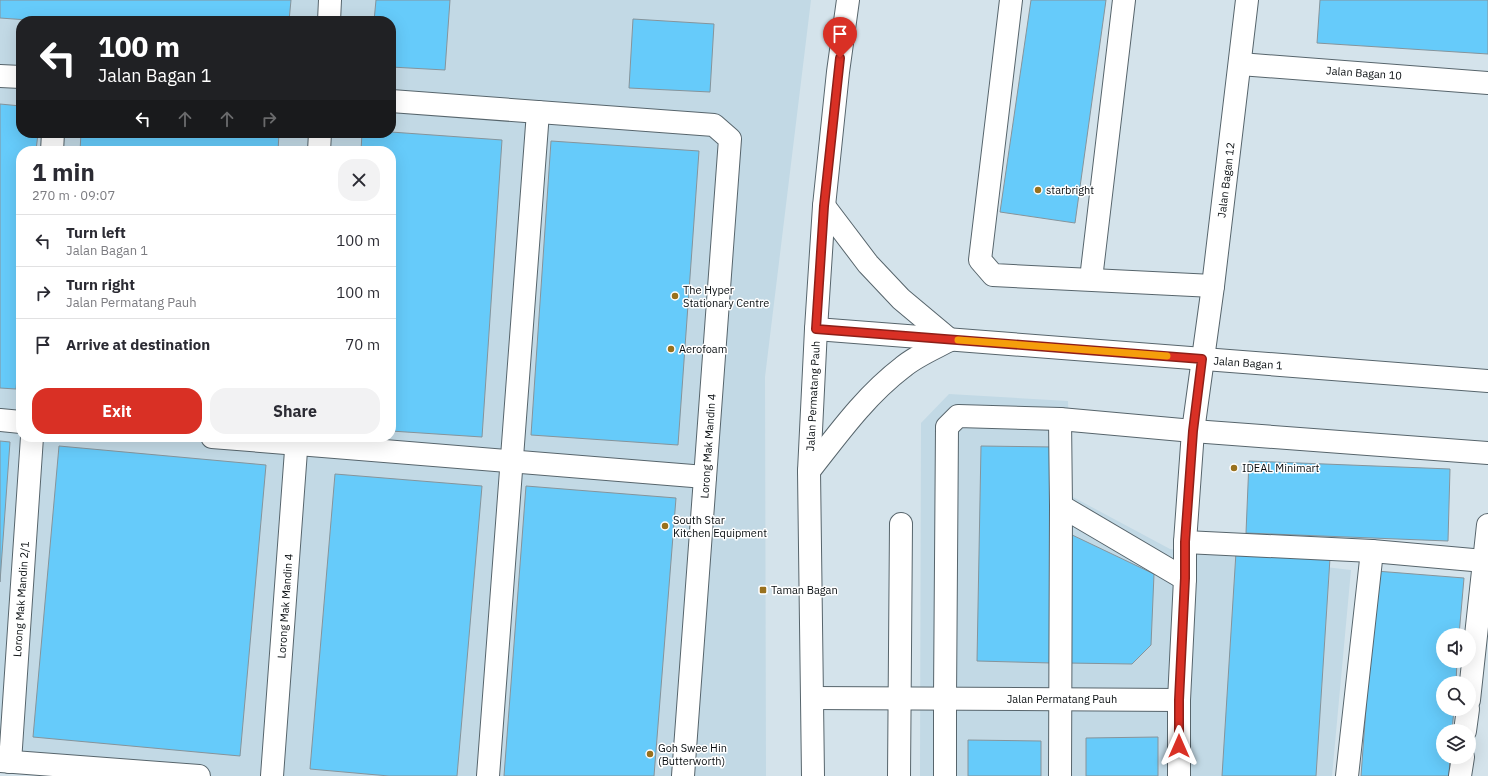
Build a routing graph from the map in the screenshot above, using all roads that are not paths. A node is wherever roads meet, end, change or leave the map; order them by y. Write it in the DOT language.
graph roads {
  1 [pos="330,0"];
  2 [pos="848,0"];
  3 [pos="1011,0"];
  4 [pos="1124,0"];
  5 [pos="1247,0"];
  6 [pos="329,16"];
  7 [pos="1240,64"];
  8 [pos="0,76"];
  9 [pos="16,77"];
  10 [pos="1488,83"];
  11 [pos="396,101"];
  12 [pos="538,112"];
  13 [pos="824,206"];
  14 [pos="1090,279"];
  15 [pos="1213,286"];
  16 [pos="816,329"];
  17 [pos="950,340"];
  18 [pos="1202,359"];
  19 [pos="1488,381"];
  20 [pos="1060,419"];
  21 [pos="0,420"];
  22 [pos="16,422"];
  23 [pos="1193,431"];
  24 [pos="32,442"];
  25 [pos="297,442"];
  26 [pos="317,442"];
  27 [pos="1488,453"];
  28 [pos="512,461"];
  29 [pos="809,471"];
  30 [pos="705,477"];
  31 [pos="1061,506"];
  32 [pos="901,524"];
  33 [pos="1488,525"];
  34 [pos="1185,542"];
  35 [pos="1372,551"];
  36 [pos="1486,556"];
  37 [pos="1185,578"];
  38 [pos="1476,688"];
  39 [pos="812,698"];
  40 [pos="900,698"];
  41 [pos="945,698"];
  42 [pos="1060,698"];
  43 [pos="1179,700"];
  44 [pos="5,761"];
  45 [pos="1461,764"];
  46 [pos="199,776"];
  47 [pos="272,776"];
  48 [pos="488,776"];
  49 [pos="683,776"];
  50 [pos="813,776"];
  51 [pos="899,776"];
  52 [pos="945,776"];
  53 [pos="1060,776"];
  54 [pos="1179,776"];
  55 [pos="1347,776"];
  56 [pos="1460,776"];
  1 -- 6 [label="street"];
  2 -- 13 [label="street, Jalan Permatang Pauh"];
  3 -- 14 [label="street"];
  4 -- 14 [label="street"];
  5 -- 7 [label="street, Jalan Bagan 12"];
  7 -- 10 [label="street, Jalan Bagan 10"];
  7 -- 15 [label="street, Jalan Bagan 12"];
  8 -- 9 [label="street"];
  11 -- 12 [label="street"];
  12 -- 28 [label="street"];
  12 -- 30 [label="street, Lorong Mak Mandin 4"];
  13 -- 16 [label="street, Jalan Permatang Pauh"];
  13 -- 17 [label="street"];
  14 -- 15 [label="street"];
  15 -- 18 [label="street, Jalan Bagan 12"];
  16 -- 17 [label="street, Jalan Bagan 1"];
  16 -- 29 [label="street, Jalan Permatang Pauh"];
  17 -- 18 [label="street, Jalan Bagan 1"];
  17 -- 29 [label="street"];
  18 -- 19 [label="street, Jalan Bagan 1"];
  18 -- 23 [label="street"];
  20 -- 23 [label="street"];
  20 -- 31 [label="street"];
  20 -- 41 [label="street"];
  21 -- 22 [label="street"];
  23 -- 27 [label="street"];
  23 -- 34 [label="street"];
  24 -- 44 [label="street, Lorong Mak Mandin 2/1"];
  25 -- 47 [label="street, Lorong Mak Mandin 4"];
  26 -- 28 [label="street"];
  28 -- 30 [label="street"];
  28 -- 48 [label="street"];
  29 -- 39 [label="street, Jalan Permatang Pauh"];
  30 -- 49 [label="street, Lorong Mak Mandin 4"];
  31 -- 37 [label="street"];
  31 -- 42 [label="street"];
  32 -- 40 [label="street"];
  33 -- 36 [label="street"];
  34 -- 35 [label="street"];
  34 -- 37 [label="street"];
  35 -- 36 [label="street"];
  35 -- 55 [label="street"];
  36 -- 38 [label="street"];
  37 -- 43 [label="street"];
  39 -- 40 [label="street, Jalan Permatang Pauh"];
  39 -- 50 [label="street, Jalan Permatang Pauh"];
  40 -- 41 [label="street, Jalan Permatang Pauh"];
  40 -- 51 [label="street"];
  41 -- 42 [label="street, Jalan Permatang Pauh"];
  41 -- 52 [label="street"];
  42 -- 43 [label="street, Jalan Permatang Pauh"];
  42 -- 53 [label="street"];
  43 -- 54 [label="street"];
  44 -- 46 [label="street"];
  45 -- 56 [label="street"];
}
